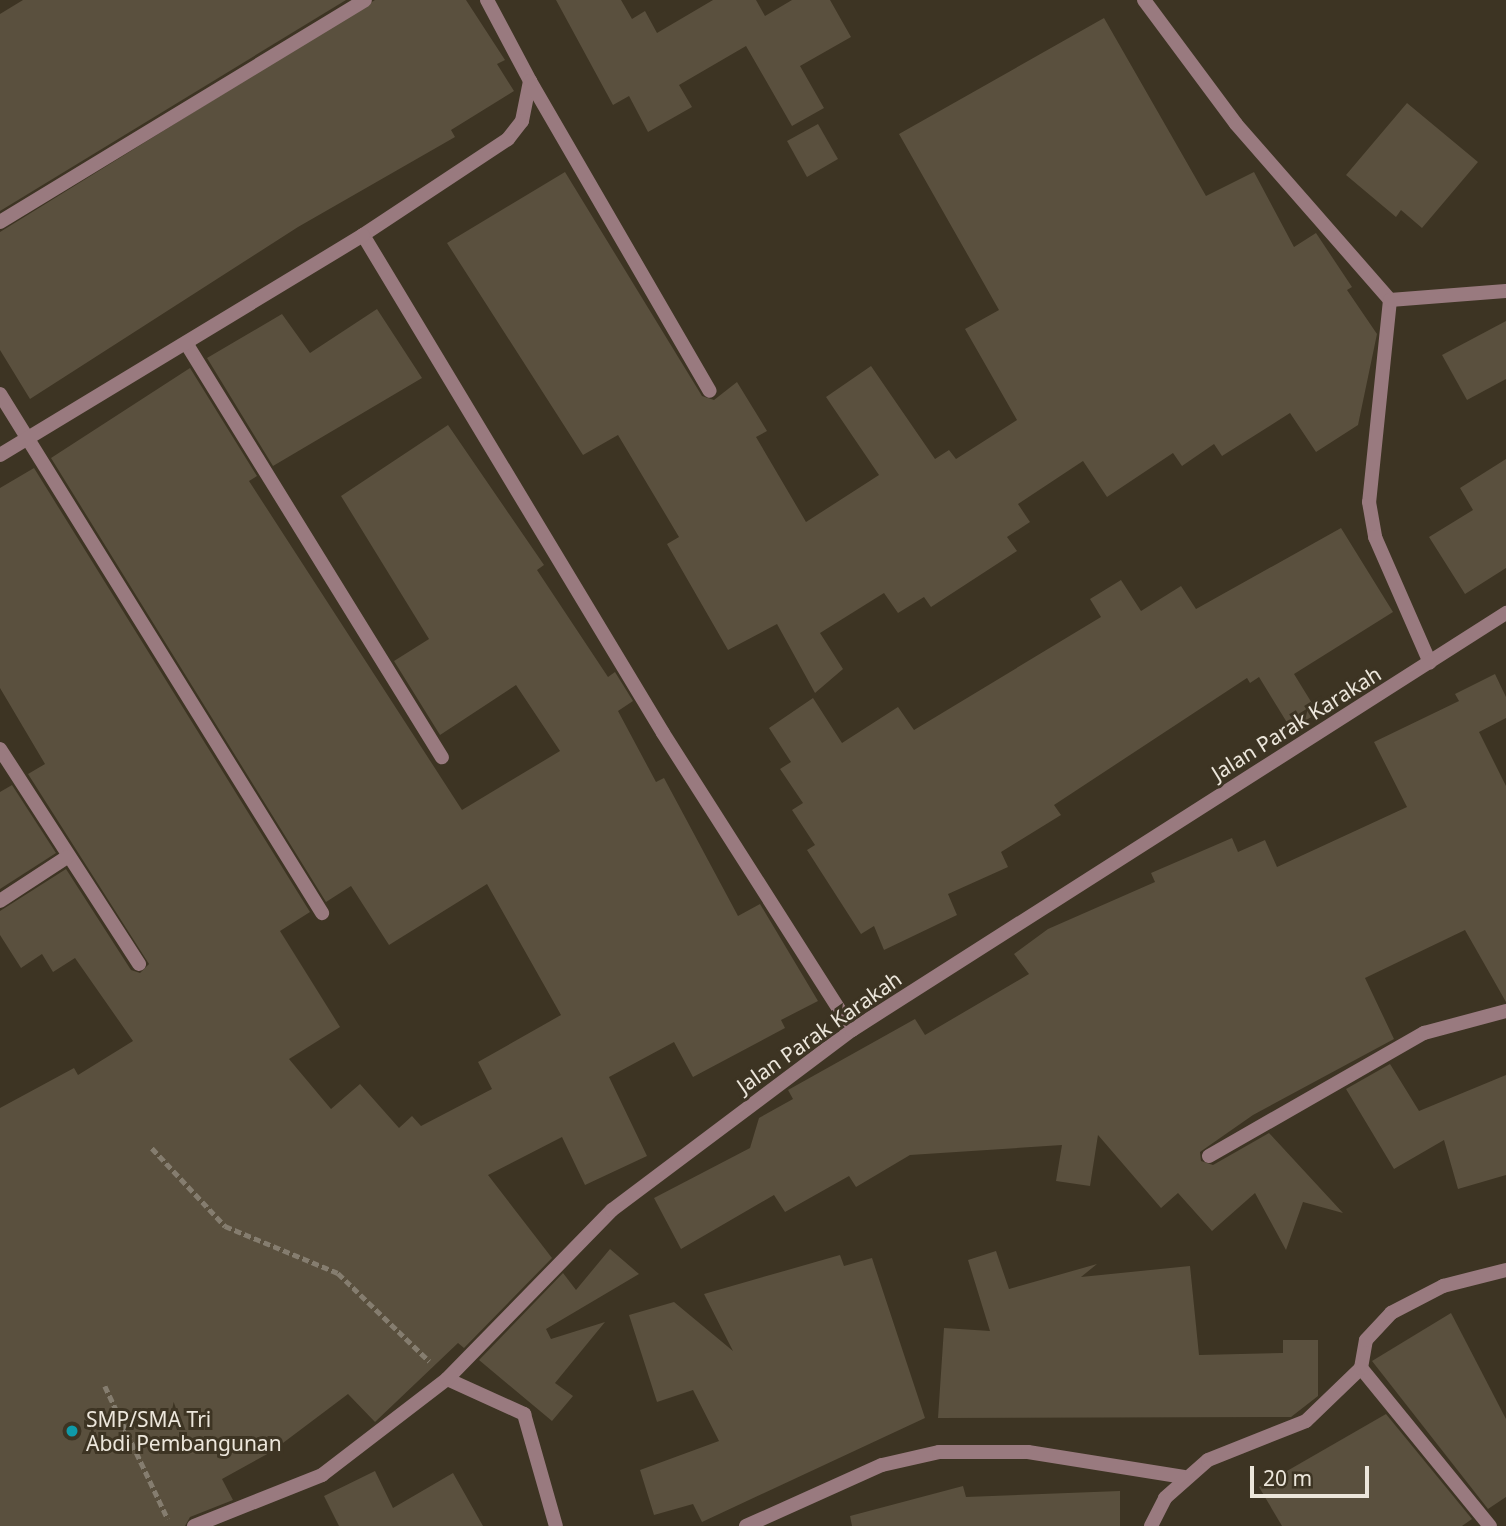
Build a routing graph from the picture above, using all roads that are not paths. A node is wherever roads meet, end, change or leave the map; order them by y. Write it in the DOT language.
graph roads {
  1 [pos="365,0"];
  2 [pos="487,0"];
  3 [pos="1144,0"];
  4 [pos="530,81"];
  5 [pos="0,222"];
  6 [pos="363,235"];
  7 [pos="1506,291"];
  8 [pos="1390,300"];
  9 [pos="186,343"];
  10 [pos="710,391"];
  11 [pos="0,394"];
  12 [pos="27,438"];
  13 [pos="0,455"];
  14 [pos="1506,612"];
  15 [pos="1430,663"];
  16 [pos="0,749"];
  17 [pos="442,757"];
  18 [pos="67,857"];
  19 [pos="0,901"];
  20 [pos="322,913"];
  21 [pos="139,964"];
  22 [pos="1506,1011"];
  23 [pos="852,1030"];
  24 [pos="1209,1156"];
  25 [pos="1506,1270"];
  26 [pos="1361,1368"];
  27 [pos="447,1379"];
  28 [pos="1184,1477"];
  29 [pos="194,1526"];
  30 [pos="556,1526"];
  31 [pos="746,1526"];
  32 [pos="1151,1526"];
  33 [pos="1490,1526"];
  1 -- 5 [label="street"];
  2 -- 4 [label="street"];
  3 -- 8 [label="street"];
  4 -- 6 [label="street"];
  4 -- 10 [label="street"];
  6 -- 9 [label="street"];
  6 -- 23 [label="street"];
  7 -- 8 [label="street"];
  8 -- 15 [label="street"];
  9 -- 12 [label="street"];
  9 -- 17 [label="street"];
  11 -- 12 [label="street"];
  12 -- 13 [label="street"];
  12 -- 20 [label="street"];
  14 -- 15 [label="street, Jalan Parak Karakah"];
  15 -- 23 [label="street, Jalan Parak Karakah"];
  16 -- 18 [label="street"];
  18 -- 19 [label="street"];
  18 -- 21 [label="street"];
  22 -- 24 [label="street"];
  23 -- 27 [label="street, Jalan Parak Karakah"];
  25 -- 26 [label="street"];
  26 -- 28 [label="street"];
  26 -- 33 [label="street"];
  27 -- 29 [label="street, Jalan Parak Karakah"];
  27 -- 30 [label="street"];
  28 -- 31 [label="street"];
  28 -- 32 [label="street"];
}
